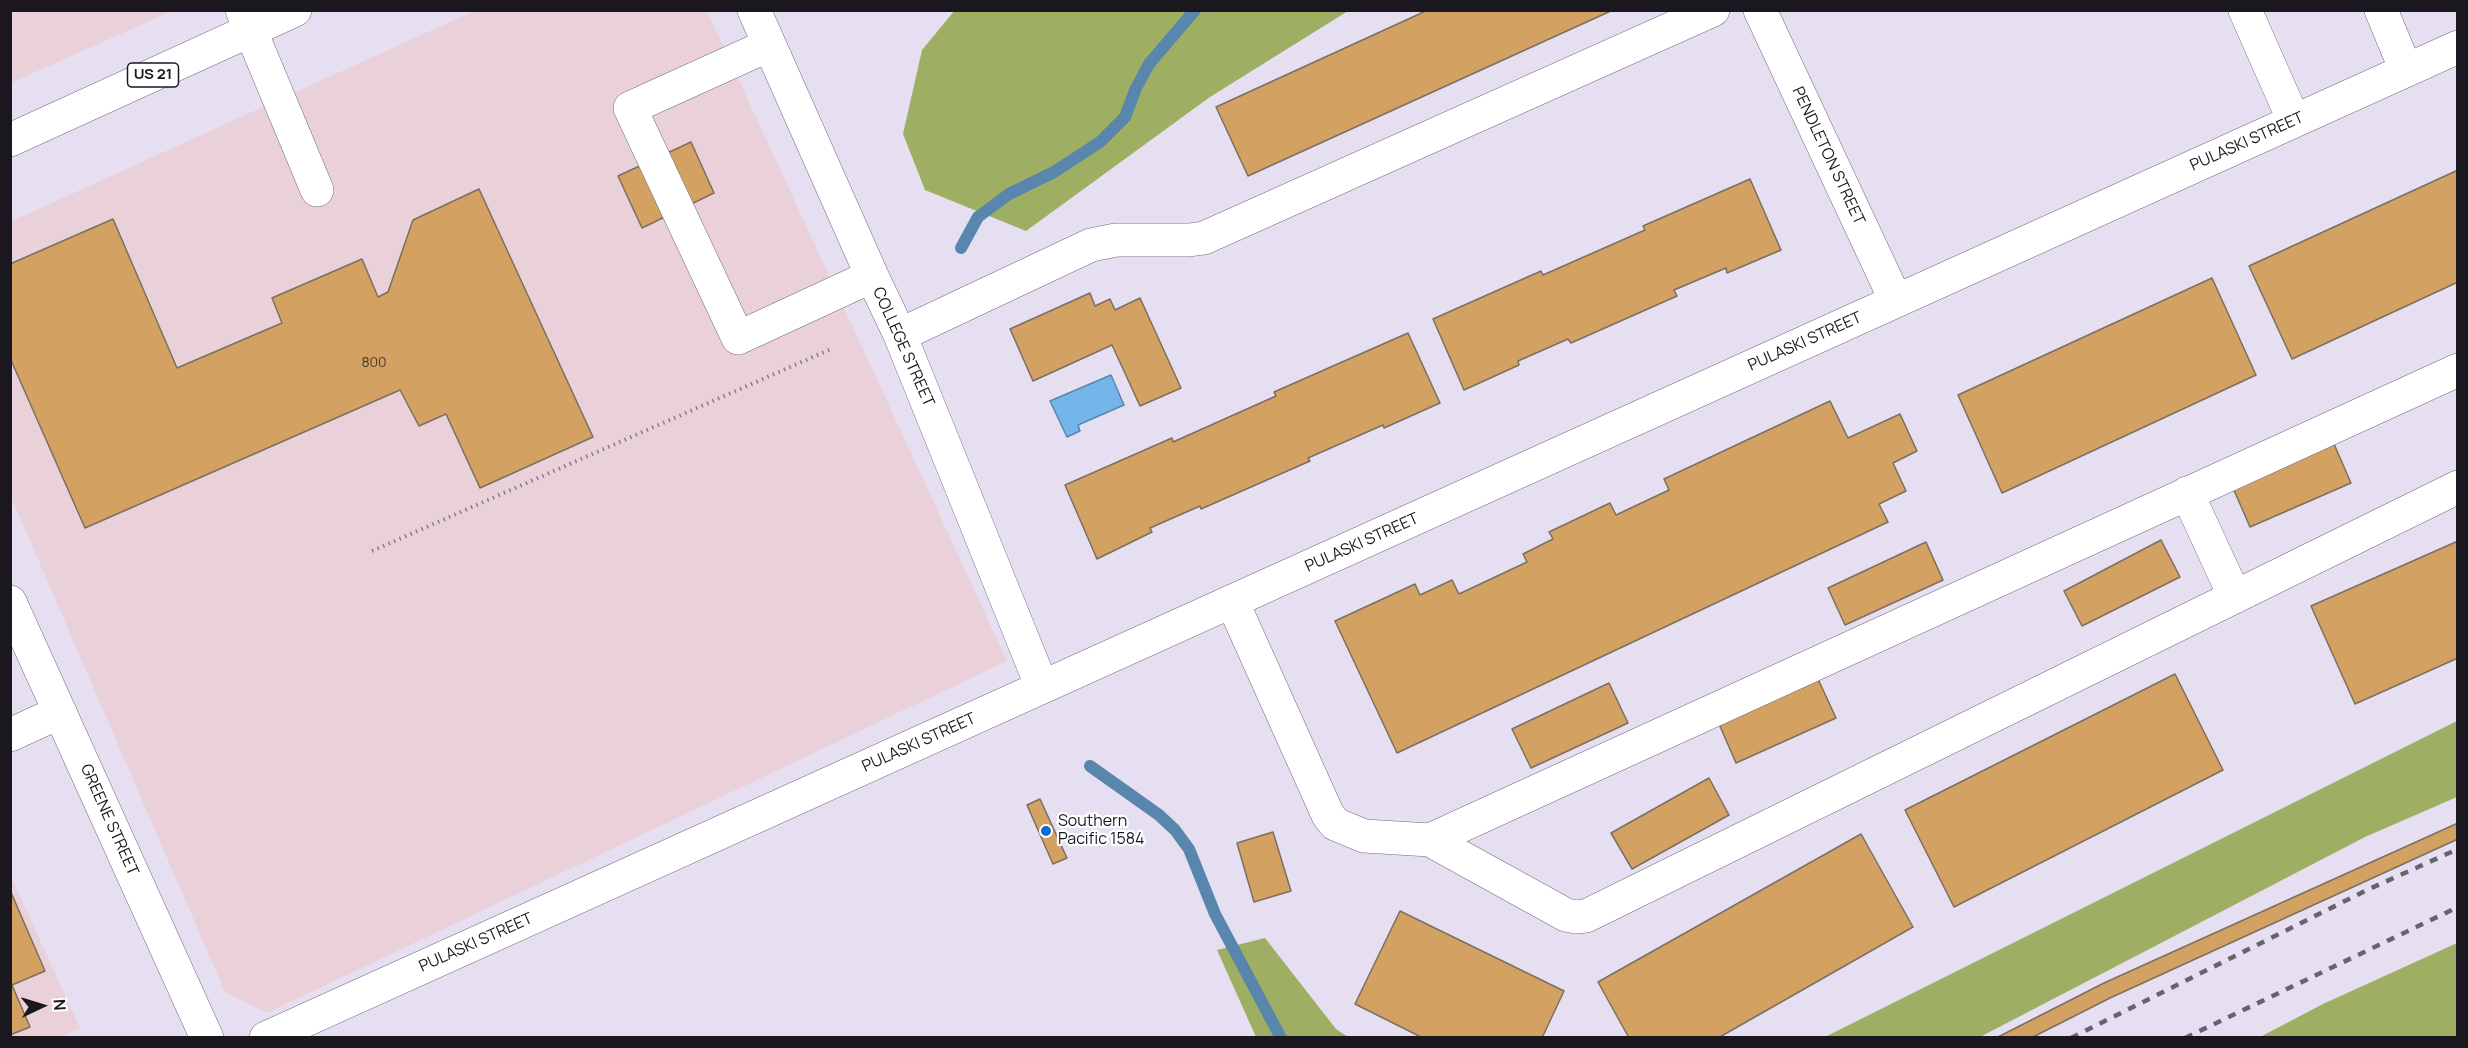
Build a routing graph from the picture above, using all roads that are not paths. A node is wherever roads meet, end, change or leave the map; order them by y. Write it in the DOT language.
graph roads {
  1 [pos="295,10"];
  2 [pos="754,10"];
  3 [pos="1713,10"];
  4 [pos="1760,10"];
  5 [pos="2245,10"];
  6 [pos="2381,10"];
  7 [pos="246,21"];
  8 [pos="769,45"];
  9 [pos="2457,47"];
  10 [pos="2406,70"];
  11 [pos="2294,121"];
  12 [pos="10,140"];
  13 [pos="317,190"];
  14 [pos="872,276"];
  15 [pos="1896,301"];
  16 [pos="900,335"];
  17 [pos="2457,370"];
  18 [pos="2457,487"];
  19 [pos="2187,493"];
  20 [pos="2235,597"];
  21 [pos="10,602"];
  22 [pos="1232,602"];
  23 [pos="1042,687"];
  24 [pos="60,712"];
  25 [pos="10,735"];
  26 [pos="1430,840"];
  27 [pos="207,1038"];
  28 [pos="266,1038"];
  1 -- 7 [label="street, US 21"];
  2 -- 8 [label="street, COLLEGE STREET"];
  3 -- 16 [label="street"];
  4 -- 15 [label="street, PENDLETON STREET"];
  5 -- 11 [label="street"];
  6 -- 10 [label="street"];
  7 -- 12 [label="street, US 21"];
  7 -- 13 [label="street"];
  8 -- 14 [label="street, COLLEGE STREET"];
  8 -- 14 [label="street"];
  9 -- 10 [label="street, PULASKI STREET"];
  10 -- 11 [label="street, PULASKI STREET"];
  11 -- 15 [label="street, PULASKI STREET"];
  14 -- 16 [label="street, COLLEGE STREET"];
  15 -- 22 [label="street, PULASKI STREET"];
  16 -- 23 [label="street, COLLEGE STREET"];
  17 -- 19 [label="street"];
  18 -- 20 [label="street"];
  19 -- 20 [label="street"];
  19 -- 26 [label="street"];
  20 -- 26 [label="street"];
  21 -- 24 [label="street, GREENE STREET"];
  22 -- 23 [label="street, PULASKI STREET"];
  22 -- 26 [label="street"];
  23 -- 28 [label="street, PULASKI STREET"];
  24 -- 25 [label="street"];
  24 -- 27 [label="street, GREENE STREET"];
}
